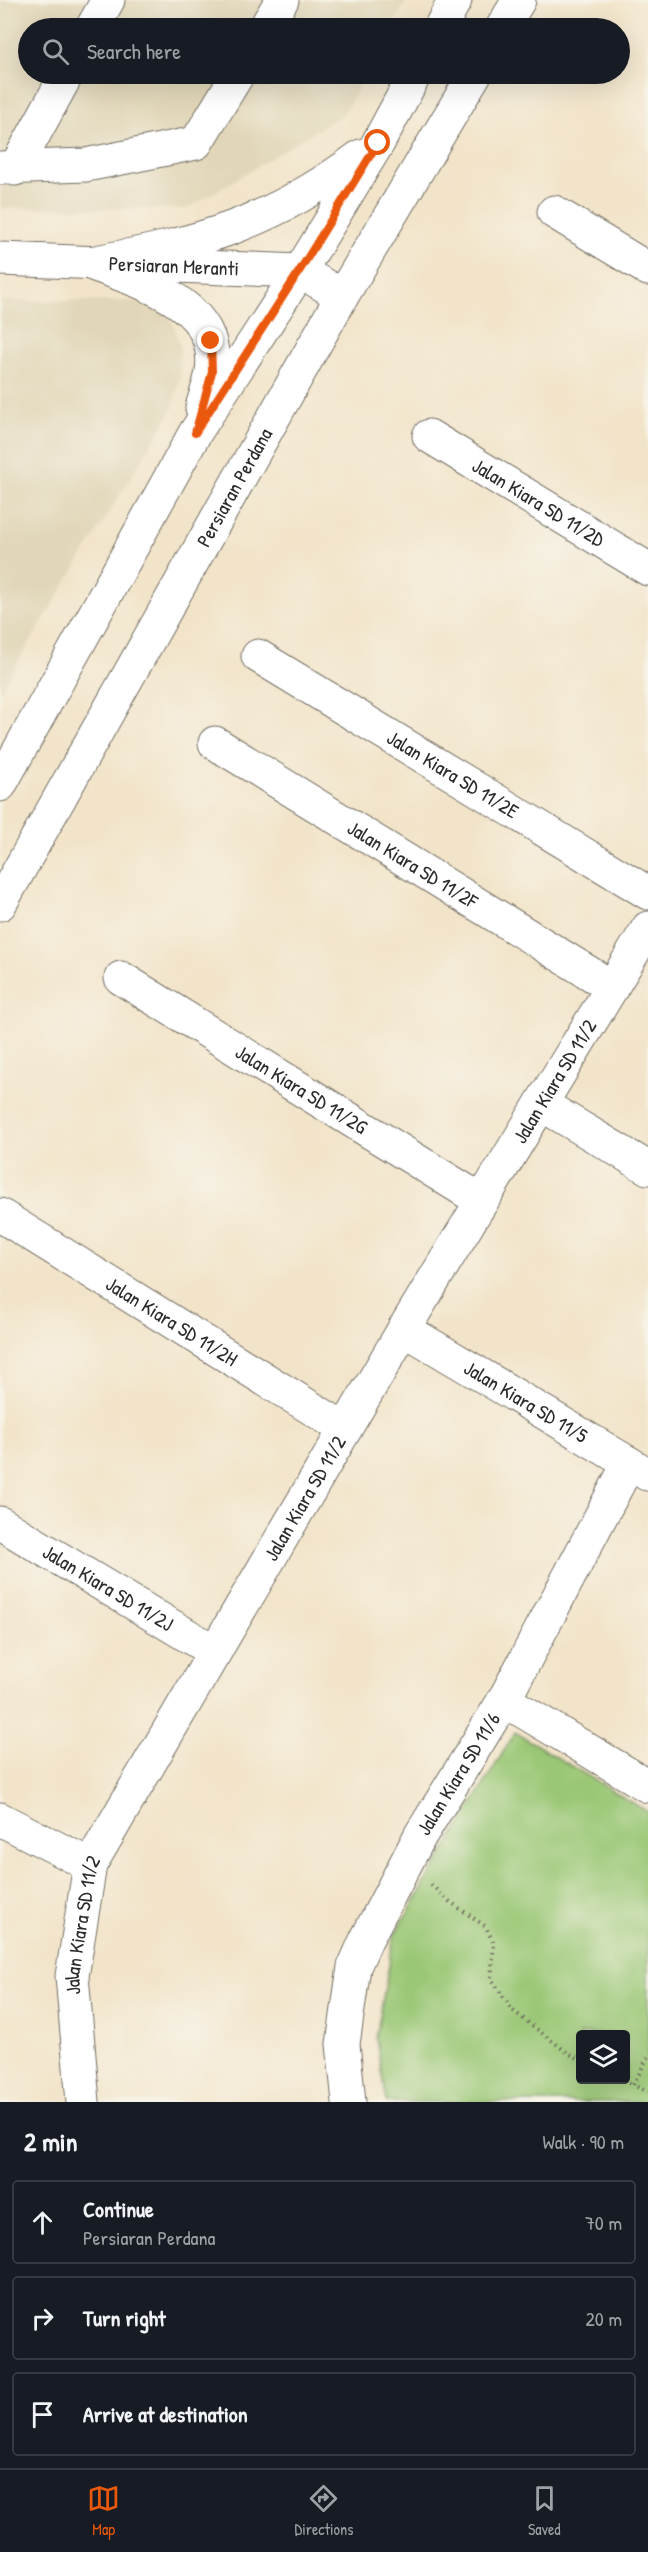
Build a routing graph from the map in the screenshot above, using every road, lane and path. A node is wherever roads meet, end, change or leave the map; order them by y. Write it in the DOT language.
graph roads {
  1 [pos="108,0"];
  2 [pos="282,0"];
  3 [pos="455,0"];
  4 [pos="519,0"];
  5 [pos="98,18"];
  6 [pos="271,18"];
  7 [pos="445,18"];
  8 [pos="508,18"];
  9 [pos="61,84"];
  10 [pos="232,84"];
  11 [pos="410,84"];
  12 [pos="469,84"];
  13 [pos="378,143"];
  14 [pos="7,169"];
  15 [pos="555,212"];
  16 [pos="0,259"];
  17 [pos="90,263"];
  18 [pos="648,269"];
  19 [pos="300,270"];
  20 [pos="342,296"];
  21 [pos="195,433"];
  22 [pos="429,436"];
  23 [pos="648,569"];
  24 [pos="258,657"];
  25 [pos="215,743"];
  26 [pos="0,785"];
  27 [pos="648,893"];
  28 [pos="0,904"];
  29 [pos="648,928"];
  30 [pos="121,978"];
  31 [pos="612,987"];
  32 [pos="541,1104"];
  33 [pos="648,1168"];
  34 [pos="482,1201"];
  35 [pos="0,1215"];
  36 [pos="404,1329"];
  37 [pos="345,1429"];
  38 [pos="638,1469"];
  39 [pos="0,1523"];
  40 [pos="215,1652"];
  41 [pos="504,1700"];
  42 [pos="648,1786"];
  43 [pos="0,1819"];
  44 [pos="406,1862"];
  45 [pos="90,1865"];
  46 [pos="576,2057"];
  47 [pos="648,2057"];
  48 [pos="630,2083"];
  49 [pos="633,2085"];
  50 [pos="648,2092"];
  51 [pos="83,2102"];
  52 [pos="349,2102"];
  1 -- 5 [label="street"];
  2 -- 6 [label="street"];
  3 -- 7 [label="street"];
  4 -- 8 [label="street"];
  9 -- 14 [label="street"];
  10 -- 14 [label="street"];
  11 -- 13 [label="street"];
  12 -- 20 [label="street, Persiaran Perdana"];
  13 -- 17 [label="street"];
  13 -- 19 [label="street"];
  15 -- 18 [label="street"];
  16 -- 17 [label="street, Persiaran Meranti"];
  17 -- 19 [label="street, Persiaran Meranti"];
  17 -- 21 [label="street"];
  19 -- 20 [label="street, Persiaran Meranti"];
  19 -- 21 [label="street"];
  20 -- 28 [label="street, Persiaran Perdana"];
  21 -- 26 [label="street"];
  22 -- 23 [label="street, Jalan Kiara SD 11/2D"];
  24 -- 27 [label="street, Jalan Kiara SD 11/2E"];
  25 -- 31 [label="street, Jalan Kiara SD 11/2F"];
  29 -- 31 [label="street, Jalan Kiara SD 11/2"];
  30 -- 34 [label="street, Jalan Kiara SD 11/2G"];
  31 -- 32 [label="street, Jalan Kiara SD 11/2"];
  32 -- 33 [label="street"];
  32 -- 34 [label="street, Jalan Kiara SD 11/2"];
  34 -- 36 [label="street, Jalan Kiara SD 11/2"];
  35 -- 37 [label="street, Jalan Kiara SD 11/2H"];
  36 -- 37 [label="street, Jalan Kiara SD 11/2"];
  36 -- 38 [label="street, Jalan Kiara SD 11/5"];
  37 -- 40 [label="street, Jalan Kiara SD 11/2"];
  38 -- 41 [label="street, Jalan Kiara SD 11/6"];
  39 -- 40 [label="street, Jalan Kiara SD 11/2J"];
  40 -- 45 [label="street, Jalan Kiara SD 11/2"];
  41 -- 42 [label="street"];
  41 -- 44 [label="street, Jalan Kiara SD 11/6"];
  43 -- 45 [label="street"];
  44 -- 46 [label="path"];
  44 -- 52 [label="street, Jalan Kiara SD 11/6"];
  45 -- 51 [label="street, Jalan Kiara SD 11/2"];
  47 -- 49 [label="path"];
  48 -- 49 [label="path"];
  49 -- 50 [label="path"];
}
